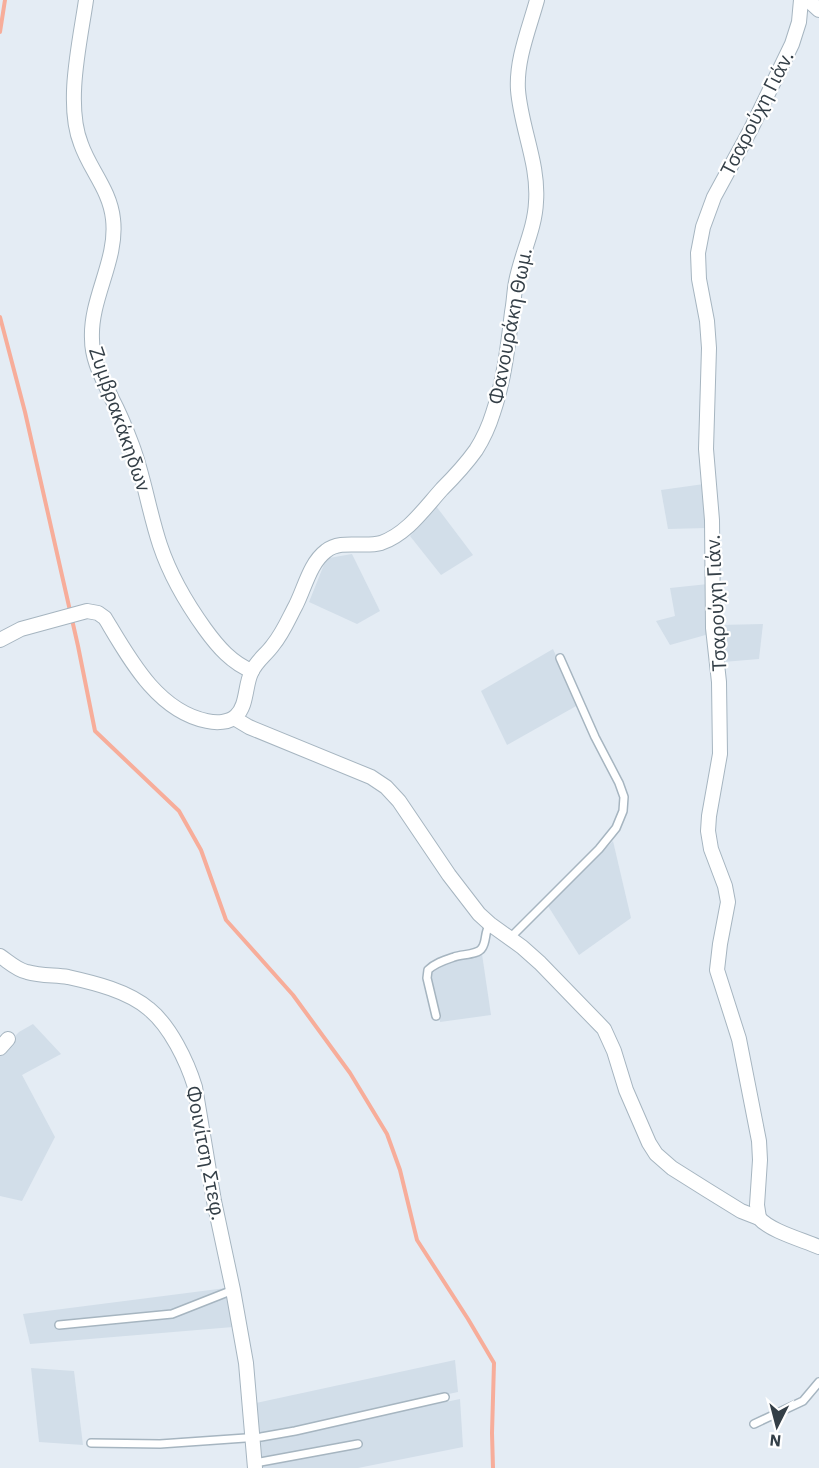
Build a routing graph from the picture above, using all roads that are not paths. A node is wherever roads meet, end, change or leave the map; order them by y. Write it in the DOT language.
graph roads {
  1 [pos="86,0"];
  2 [pos="537,0"];
  3 [pos="801,0"];
  4 [pos="808,0"];
  5 [pos="819,10"];
  6 [pos="0,640"];
  7 [pos="560,658"];
  8 [pos="252,671"];
  9 [pos="234,718"];
  10 [pos="490,924"];
  11 [pos="510,938"];
  12 [pos="0,956"];
  13 [pos="436,1016"];
  14 [pos="759,1218"];
  15 [pos="819,1247"];
  16 [pos="233,1290"];
  17 [pos="58,1325"];
  18 [pos="819,1382"];
  19 [pos="445,1397"];
  20 [pos="754,1424"];
  21 [pos="252,1438"];
  22 [pos="91,1443"];
  23 [pos="358,1444"];
  24 [pos="255,1466"];
  1 -- 8 [label="street, Ζυμβρακάκηδων"];
  2 -- 8 [label="street, Φανουράκη Θωμ."];
  3 -- 14 [label="street, Τσαρούχη Γιάν."];
  4 -- 5 [label="street"];
  6 -- 9 [label="street"];
  7 -- 11 [label="lane"];
  8 -- 9 [label="street, Φανουράκη Θωμ."];
  9 -- 10 [label="street"];
  10 -- 11 [label="street"];
  10 -- 13 [label="lane"];
  11 -- 14 [label="street"];
  12 -- 16 [label="street, Φοινίτση Στεφ."];
  14 -- 15 [label="street"];
  16 -- 17 [label="lane"];
  16 -- 21 [label="street, Φοινίτση Στεφ."];
  18 -- 20 [label="lane"];
  19 -- 21 [label="lane"];
  21 -- 22 [label="lane"];
  21 -- 24 [label="street, Φοινίτση Στεφ."];
  23 -- 24 [label="lane"];
}
